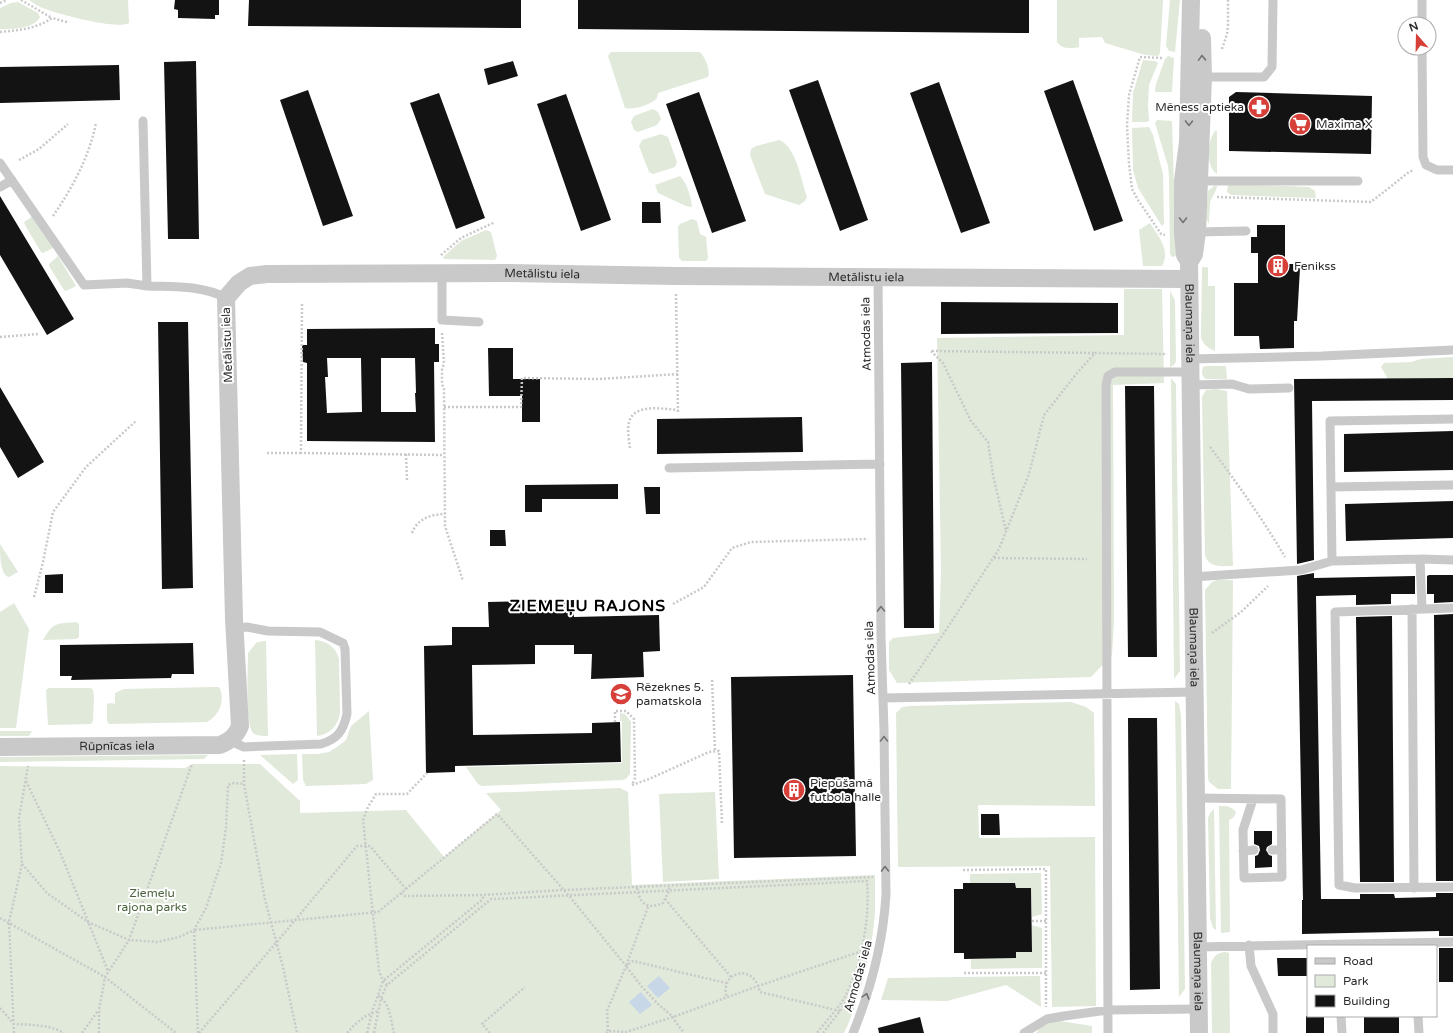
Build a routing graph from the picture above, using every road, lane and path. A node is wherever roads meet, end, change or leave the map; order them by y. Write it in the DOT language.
graph roads {
  1 [pos="7,0"];
  2 [pos="21,0"];
  3 [pos="1191,0"];
  4 [pos="1201,0"];
  5 [pos="1273,0"];
  6 [pos="1422,0"];
  7 [pos="0,3"];
  8 [pos="1422,16"];
  9 [pos="52,18"];
  10 [pos="67,22"];
  11 [pos="0,32"];
  12 [pos="1422,56"];
  13 [pos="1162,58"];
  14 [pos="1196,78"];
  15 [pos="143,121"];
  16 [pos="96,123"];
  17 [pos="68,124"];
  18 [pos="19,160"];
  19 [pos="0,162"];
  20 [pos="1453,170"];
  21 [pos="12,180"];
  22 [pos="1191,181"];
  23 [pos="1358,181"];
  24 [pos="0,187"];
  25 [pos="495,222"];
  26 [pos="45,228"];
  27 [pos="1246,231"];
  28 [pos="1197,232"];
  29 [pos="1167,235"];
  30 [pos="1189,261"];
  31 [pos="440,265"];
  32 [pos="878,277"];
  33 [pos="1188,279"];
  34 [pos="147,286"];
  35 [pos="676,290"];
  36 [pos="226,298"];
  37 [pos="302,304"];
  38 [pos="442,320"];
  39 [pos="479,322"];
  40 [pos="38,334"];
  41 [pos="0,337"];
  42 [pos="1453,350"];
  43 [pos="1095,353"];
  44 [pos="1168,354"];
  45 [pos="1189,372"];
  46 [pos="678,374"];
  47 [pos="1289,388"];
  48 [pos="444,407"];
  49 [pos="1453,419"];
  50 [pos="136,421"];
  51 [pos="1206,442"];
  52 [pos="630,448"];
  53 [pos="267,453"];
  54 [pos="301,453"];
  55 [pos="406,454"];
  56 [pos="444,455"];
  57 [pos="880,464"];
  58 [pos="668,468"];
  59 [pos="407,480"];
  60 [pos="1453,485"];
  61 [pos="1331,487"];
  62 [pos="445,514"];
  63 [pos="1006,532"];
  64 [pos="412,533"];
  65 [pos="880,539"];
  66 [pos="993,558"];
  67 [pos="1087,559"];
  68 [pos="1420,559"];
  69 [pos="1453,560"];
  70 [pos="1332,561"];
  71 [pos="1294,571"];
  72 [pos="1192,577"];
  73 [pos="463,581"];
  74 [pos="34,597"];
  75 [pos="674,604"];
  76 [pos="1453,608"];
  77 [pos="1412,609"];
  78 [pos="1422,609"];
  79 [pos="235,623"];
  80 [pos="1210,634"];
  81 [pos="712,680"];
  82 [pos="1107,692"];
  83 [pos="1194,692"];
  84 [pos="883,698"];
  85 [pos="900,698"];
  86 [pos="615,722"];
  87 [pos="238,743"];
  88 [pos="0,747"];
  89 [pos="715,751"];
  90 [pos="192,764"];
  91 [pos="28,766"];
  92 [pos="426,773"];
  93 [pos="26,781"];
  94 [pos="244,784"];
  95 [pos="1195,798"];
  96 [pos="1253,799"];
  97 [pos="722,824"];
  98 [pos="366,846"];
  99 [pos="1254,850"];
  100 [pos="1272,850"];
  101 [pos="1282,850"];
  102 [pos="1243,851"];
  103 [pos="22,864"];
  104 [pos="963,870"];
  105 [pos="872,877"];
  106 [pos="867,880"];
  107 [pos="872,883"];
  108 [pos="669,886"];
  109 [pos="637,888"];
  110 [pos="1414,888"];
  111 [pos="1453,888"];
  112 [pos="406,889"];
  113 [pos="563,890"];
  114 [pos="668,891"];
  115 [pos="401,892"];
  116 [pos="638,893"];
  117 [pos="483,895"];
  118 [pos="568,896"];
  119 [pos="872,897"];
  120 [pos="491,899"];
  121 [pos="665,899"];
  122 [pos="648,906"];
  123 [pos="373,913"];
  124 [pos="0,918"];
  125 [pos="296,920"];
  126 [pos="1032,921"];
  127 [pos="1046,921"];
  128 [pos="9,922"];
  129 [pos="88,922"];
  130 [pos="271,922"];
  131 [pos="194,930"];
  132 [pos="129,940"];
  133 [pos="1453,942"];
  134 [pos="276,943"];
  135 [pos="1417,944"];
  136 [pos="1249,945"];
  137 [pos="1339,945"];
  138 [pos="1197,946"];
  139 [pos="863,951"];
  140 [pos="862,964"];
  141 [pos="626,966"];
  142 [pos="108,971"];
  143 [pos="964,973"];
  144 [pos="1046,973"];
  145 [pos="105,977"];
  146 [pos="731,977"];
  147 [pos="383,981"];
  148 [pos="726,983"];
  149 [pos="387,985"];
  150 [pos="758,986"];
  151 [pos="525,987"];
  152 [pos="853,990"];
  153 [pos="378,996"];
  154 [pos="382,998"];
  155 [pos="727,998"];
  156 [pos="1046,1007"];
  157 [pos="0,1008"];
  158 [pos="1198,1009"];
  159 [pos="99,1010"];
  160 [pos="379,1010"];
  161 [pos="835,1010"];
  162 [pos="1108,1010"];
  163 [pos="840,1011"];
  164 [pos="372,1012"];
  165 [pos="673,1017"];
  166 [pos="1341,1017"];
  167 [pos="1418,1017"];
  168 [pos="14,1024"];
  169 [pos="607,1032"];
  170 [pos="14,1033"];
  171 [pos="64,1033"];
  172 [pos="82,1033"];
  173 [pos="99,1033"];
  174 [pos="176,1033"];
  175 [pos="198,1033"];
  176 [pos="297,1033"];
  177 [pos="346,1033"];
  178 [pos="367,1033"];
  179 [pos="374,1033"];
  180 [pos="394,1033"];
  181 [pos="490,1033"];
  182 [pos="684,1033"];
  183 [pos="816,1033"];
  184 [pos="823,1033"];
  185 [pos="853,1033"];
  186 [pos="1024,1033"];
  187 [pos="1108,1033"];
  188 [pos="1199,1033"];
  189 [pos="1273,1033"];
  190 [pos="1342,1033"];
  191 [pos="1419,1033"];
  1 -- 7 [label="path"];
  2 -- 9 [label="path"];
  3 -- 14 [label="street, Blaumaņa iela"];
  14 -- 4 [label="street, Blaumaņa iela, one-way"];
  5 -- 14 [label="lane"];
  6 -- 8 [label="lane"];
  9 -- 10 [label="path"];
  9 -- 11 [label="path"];
  12 -- 20 [label="lane"];
  13 -- 29 [label="path"];
  14 -- 22 [label="street, Blaumaņa iela"];
  15 -- 34 [label="lane"];
  16 -- 26 [label="path"];
  17 -- 18 [label="path"];
  19 -- 21 [label="lane"];
  21 -- 24 [label="lane"];
  21 -- 26 [label="lane"];
  22 -- 23 [label="lane"];
  22 -- 28 [label="street, Blaumaņa iela"];
  22 -- 30 [label="street, Blaumaņa iela, one-way"];
  25 -- 31 [label="path"];
  26 -- 34 [label="lane"];
  27 -- 28 [label="lane"];
  28 -- 30 [label="street, Blaumaņa iela"];
  30 -- 33 [label="street, Blaumaņa iela"];
  31 -- 32 [label="street, Metālistu iela"];
  31 -- 36 [label="street, Metālistu iela"];
  31 -- 38 [label="lane"];
  32 -- 33 [label="street, Metālistu iela"];
  32 -- 57 [label="lane, Atmodas iela"];
  33 -- 45 [label="street, Blaumaņa iela"];
  34 -- 36 [label="lane"];
  35 -- 46 [label="path"];
  36 -- 79 [label="street, Metālistu iela"];
  37 -- 54 [label="path"];
  38 -- 39 [label="lane"];
  38 -- 48 [label="path"];
  40 -- 41 [label="path"];
  42 -- 45 [label="lane"];
  43 -- 44 [label="path"];
  43 -- 63 [label="path"];
  43 -- 63 [label="path"];
  45 -- 47 [label="lane"];
  45 -- 72 [label="street, Blaumaņa iela"];
  45 -- 82 [label="lane"];
  46 -- 48 [label="path"];
  46 -- 52 [label="path"];
  48 -- 56 [label="path"];
  49 -- 61 [label="lane"];
  50 -- 74 [label="path"];
  51 -- 71 [label="path"];
  53 -- 54 [label="path"];
  54 -- 55 [label="path"];
  55 -- 56 [label="path"];
  55 -- 59 [label="path"];
  56 -- 62 [label="path"];
  57 -- 58 [label="lane"];
  57 -- 65 [label="lane, Atmodas iela"];
  60 -- 61 [label="lane"];
  61 -- 70 [label="lane"];
  62 -- 64 [label="path"];
  62 -- 73 [label="path"];
  63 -- 66 [label="path"];
  65 -- 75 [label="path"];
  84 -- 65 [label="lane, Atmodas iela, one-way"];
  66 -- 67 [label="path"];
  66 -- 85 [label="path"];
  68 -- 69 [label="lane"];
  68 -- 70 [label="lane"];
  68 -- 78 [label="lane"];
  70 -- 71 [label="lane"];
  71 -- 72 [label="lane"];
  71 -- 80 [label="path"];
  72 -- 83 [label="street, Blaumaņa iela"];
  76 -- 78 [label="lane"];
  77 -- 78 [label="lane"];
  77 -- 110 [label="lane"];
  77 -- 110 [label="lane"];
  79 -- 87 [label="street, Metālistu iela"];
  79 -- 87 [label="lane"];
  81 -- 89 [label="path"];
  82 -- 83 [label="lane"];
  82 -- 85 [label="lane"];
  82 -- 162 [label="lane"];
  83 -- 95 [label="street, Blaumaņa iela"];
  84 -- 85 [label="lane"];
  185 -- 84 [label="lane, Atmodas iela, one-way"];
  86 -- 89 [label="path"];
  87 -- 88 [label="street, Rūpnīcas iela"];
  87 -- 94 [label="path"];
  89 -- 97 [label="path"];
  90 -- 132 [label="path"];
  91 -- 93 [label="path"];
  92 -- 98 [label="path"];
  93 -- 103 [label="path"];
  93 -- 129 [label="path"];
  94 -- 130 [label="path"];
  94 -- 131 [label="path"];
  95 -- 96 [label="lane"];
  95 -- 138 [label="street, Blaumaņa iela"];
  96 -- 101 [label="lane"];
  96 -- 102 [label="lane"];
  98 -- 112 [label="path"];
  98 -- 123 [label="path"];
  98 -- 125 [label="path"];
  99 -- 102 [label="lane"];
  100 -- 101 [label="lane"];
  101 -- 102 [label="lane"];
  103 -- 128 [label="path"];
  103 -- 129 [label="path"];
  104 -- 127 [label="path"];
  105 -- 106 [label="path"];
  105 -- 107 [label="path"];
  105 -- 108 [label="path"];
  106 -- 114 [label="path"];
  106 -- 139 [label="path"];
  108 -- 109 [label="path"];
  108 -- 114 [label="path"];
  109 -- 113 [label="path"];
  109 -- 116 [label="path"];
  110 -- 111 [label="lane"];
  112 -- 113 [label="path"];
  112 -- 115 [label="path"];
  113 -- 117 [label="path"];
  113 -- 118 [label="path"];
  114 -- 116 [label="path"];
  114 -- 121 [label="path"];
  115 -- 117 [label="path"];
  115 -- 123 [label="path"];
  116 -- 118 [label="path"];
  116 -- 122 [label="path"];
  117 -- 120 [label="path"];
  117 -- 147 [label="path"];
  118 -- 120 [label="path"];
  118 -- 141 [label="path"];
  119 -- 139 [label="path"];
  120 -- 149 [label="path"];
  121 -- 122 [label="path"];
  121 -- 146 [label="path"];
  122 -- 141 [label="path"];
  123 -- 125 [label="path"];
  123 -- 147 [label="path"];
  124 -- 128 [label="path"];
  125 -- 130 [label="path"];
  125 -- 134 [label="path"];
  126 -- 127 [label="path"];
  127 -- 144 [label="path"];
  128 -- 145 [label="path"];
  128 -- 168 [label="path"];
  129 -- 132 [label="path"];
  129 -- 142 [label="path"];
  130 -- 131 [label="path"];
  130 -- 134 [label="path"];
  131 -- 132 [label="path"];
  131 -- 175 [label="path"];
  132 -- 142 [label="path"];
  133 -- 135 [label="lane"];
  134 -- 175 [label="path"];
  134 -- 176 [label="path"];
  135 -- 137 [label="lane"];
  136 -- 137 [label="lane"];
  136 -- 138 [label="lane"];
  136 -- 189 [label="lane"];
  138 -- 158 [label="street, Blaumaņa iela"];
  139 -- 140 [label="path"];
  139 -- 150 [label="path"];
  139 -- 161 [label="path"];
  141 -- 148 [label="path"];
  141 -- 165 [label="path"];
  141 -- 169 [label="path"];
  142 -- 145 [label="path"];
  143 -- 144 [label="path"];
  144 -- 156 [label="path"];
  145 -- 159 [label="path"];
  145 -- 174 [label="path"];
  146 -- 148 [label="path"];
  146 -- 150 [label="path"];
  147 -- 149 [label="path"];
  147 -- 153 [label="path"];
  148 -- 155 [label="path"];
  149 -- 154 [label="path"];
  150 -- 155 [label="path"];
  150 -- 161 [label="path"];
  151 -- 181 [label="path"];
  152 -- 163 [label="path"];
  153 -- 154 [label="path"];
  153 -- 164 [label="path"];
  154 -- 160 [label="path"];
  154 -- 180 [label="path"];
  155 -- 165 [label="path"];
  157 -- 168 [label="path"];
  158 -- 162 [label="lane"];
  158 -- 188 [label="street, Blaumaņa iela"];
  159 -- 172 [label="path"];
  159 -- 173 [label="path"];
  160 -- 164 [label="path"];
  160 -- 179 [label="path"];
  161 -- 163 [label="path"];
  161 -- 183 [label="path"];
  162 -- 186 [label="lane"];
  162 -- 187 [label="lane"];
  163 -- 184 [label="path"];
  164 -- 177 [label="path"];
  164 -- 178 [label="path"];
  165 -- 169 [label="path"];
  165 -- 182 [label="path"];
  166 -- 190 [label="lane"];
  167 -- 191 [label="lane"];
  168 -- 170 [label="path"];
  168 -- 171 [label="path"];
}
